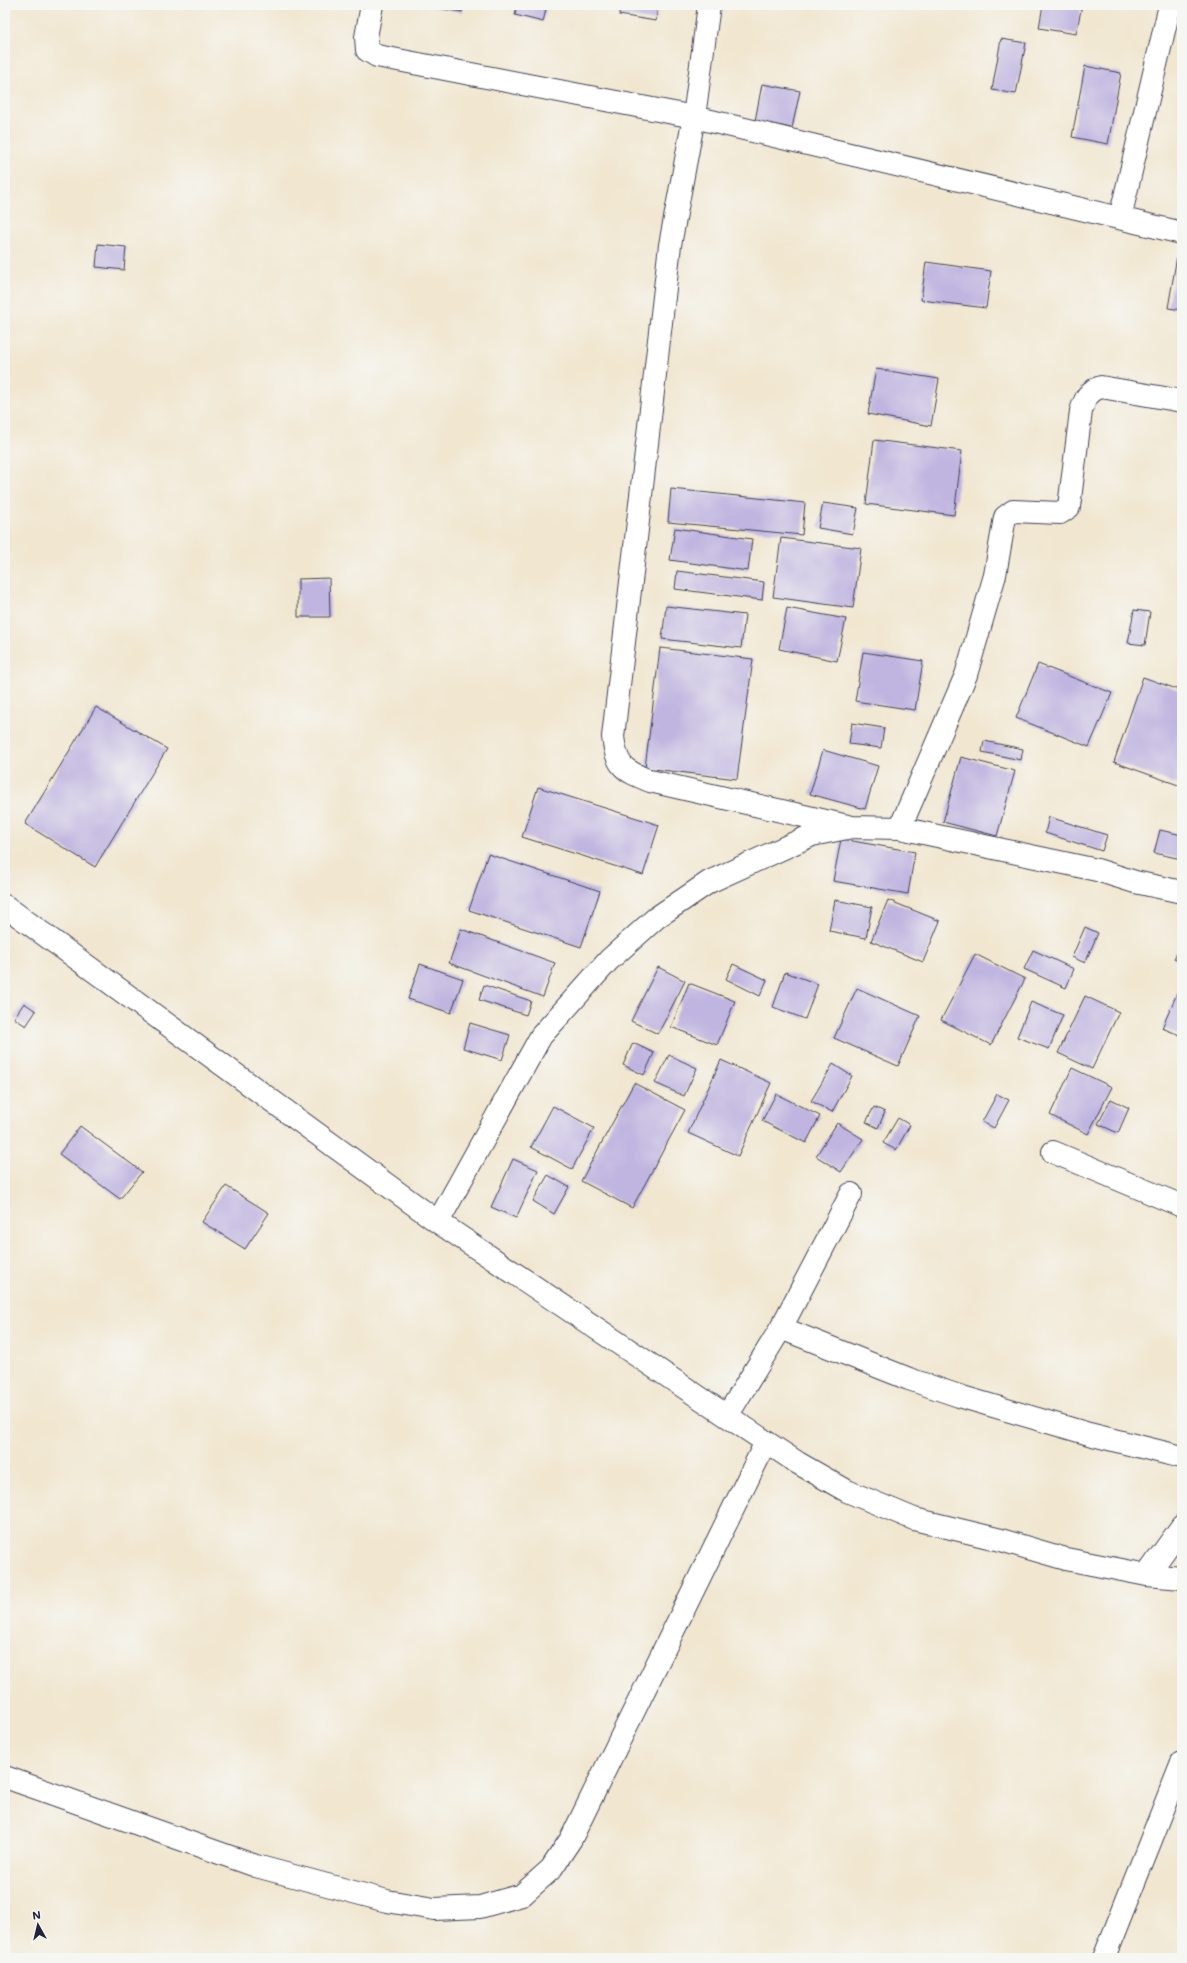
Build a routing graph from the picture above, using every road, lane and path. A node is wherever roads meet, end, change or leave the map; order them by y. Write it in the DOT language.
graph roads {
  1 [pos="372,5"];
  2 [pos="709,5"];
  3 [pos="1170,5"];
  4 [pos="694,118"];
  5 [pos="1120,218"];
  6 [pos="1182,233"];
  7 [pos="1182,401"];
  8 [pos="852,827"];
  9 [pos="900,828"];
  10 [pos="1182,892"];
  11 [pos="5,906"];
  12 [pos="1053,1152"];
  13 [pos="851,1194"];
  14 [pos="1182,1206"];
  15 [pos="438,1222"];
  16 [pos="781,1328"];
  17 [pos="727,1416"];
  18 [pos="766,1442"];
  19 [pos="1182,1457"];
  20 [pos="1182,1526"];
  21 [pos="1147,1575"];
  22 [pos="1182,1578"];
  23 [pos="1182,1762"];
  24 [pos="5,1777"];
  25 [pos="1104,1958"];
  1 -- 4 [label="street"];
  2 -- 4 [label="street"];
  3 -- 5 [label="street"];
  4 -- 5 [label="street"];
  4 -- 8 [label="street"];
  5 -- 6 [label="street"];
  7 -- 9 [label="street"];
  8 -- 9 [label="street"];
  8 -- 15 [label="street"];
  9 -- 10 [label="street"];
  11 -- 15 [label="street"];
  12 -- 14 [label="street"];
  13 -- 16 [label="street"];
  15 -- 17 [label="street"];
  16 -- 17 [label="street"];
  16 -- 19 [label="street"];
  17 -- 18 [label="street"];
  18 -- 21 [label="street"];
  18 -- 24 [label="street"];
  20 -- 21 [label="street"];
  21 -- 22 [label="street"];
  23 -- 25 [label="street"];
}
